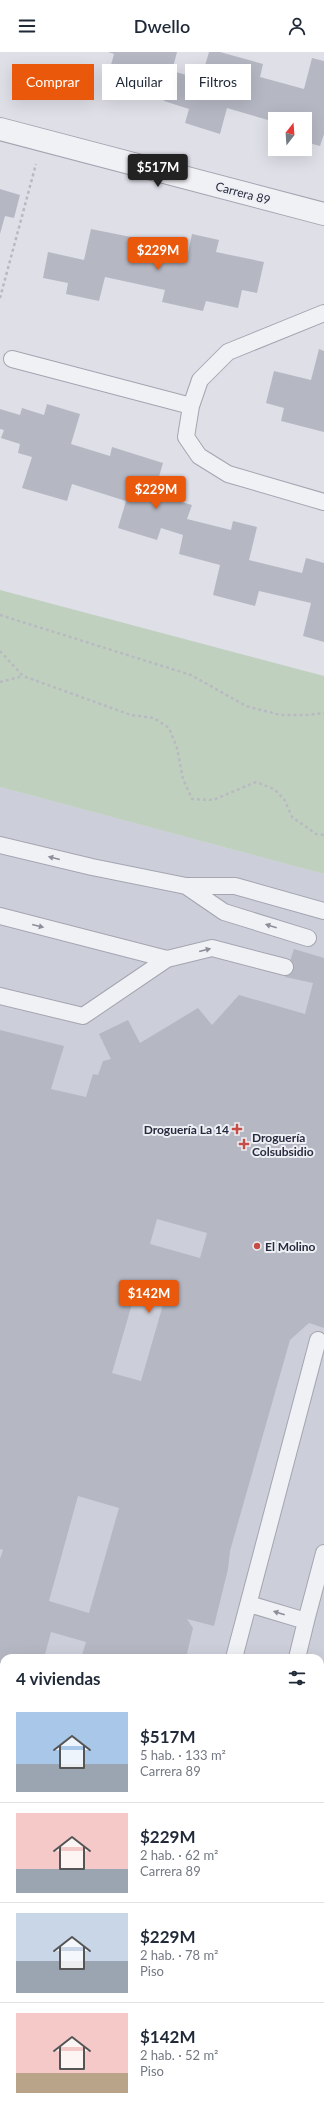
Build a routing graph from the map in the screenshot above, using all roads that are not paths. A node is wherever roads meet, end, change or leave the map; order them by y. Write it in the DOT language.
graph roads {
  1 [pos="0,129"];
  2 [pos="324,214"];
  3 [pos="324,313"];
  4 [pos="12,359"];
  5 [pos="191,406"];
  6 [pos="324,502"];
  7 [pos="0,845"];
  8 [pos="186,886"];
  9 [pos="324,911"];
  10 [pos="0,916"];
  11 [pos="308,938"];
  12 [pos="167,959"];
  13 [pos="285,967"];
  14 [pos="0,996"];
  15 [pos="318,1340"];
  16 [pos="324,1553"];
  17 [pos="249,1604"];
  18 [pos="306,1621"];
  19 [pos="235,1654"];
  20 [pos="298,1654"];
  1 -- 2 [label="street, Carrera 89"];
  3 -- 5 [label="lane"];
  4 -- 5 [label="lane"];
  5 -- 6 [label="lane"];
  8 -- 7 [label="lane, one-way"];
  8 -- 9 [label="lane"];
  11 -- 8 [label="lane, one-way"];
  10 -- 12 [label="lane, one-way"];
  12 -- 13 [label="lane, one-way"];
  12 -- 14 [label="lane"];
  15 -- 17 [label="lane"];
  16 -- 18 [label="lane"];
  18 -- 17 [label="lane, one-way"];
  17 -- 19 [label="lane"];
  18 -- 20 [label="lane"];
}
